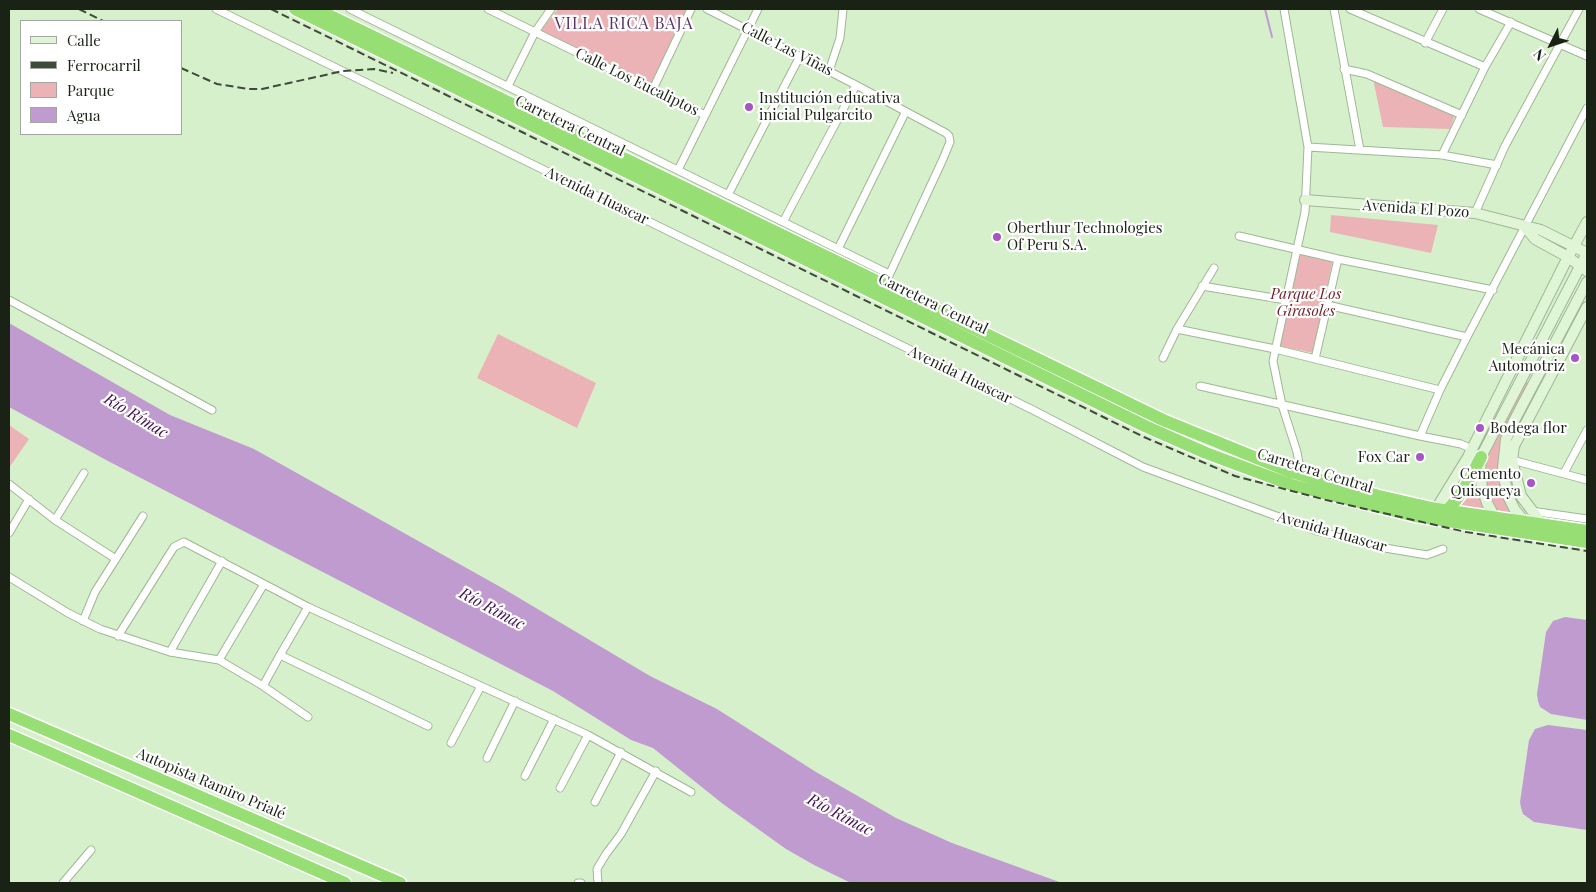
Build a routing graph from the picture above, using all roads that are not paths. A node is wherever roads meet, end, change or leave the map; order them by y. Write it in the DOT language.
graph roads {
  1 [pos="216,9"];
  2 [pos="295,9"];
  3 [pos="316,9"];
  4 [pos="352,9"];
  5 [pos="488,9"];
  6 [pos="550,9"];
  7 [pos="692,9"];
  8 [pos="708,9"];
  9 [pos="758,9"];
  10 [pos="843,9"];
  11 [pos="1284,9"];
  12 [pos="1334,9"];
  13 [pos="1350,9"];
  14 [pos="1443,9"];
  15 [pos="1479,9"];
  16 [pos="1580,9"];
  17 [pos="1511,22"];
  18 [pos="345,23"];
  19 [pos="747,28"];
  20 [pos="535,32"];
  21 [pos="1425,43"];
  22 [pos="1560,44"];
  23 [pos="800,56"];
  24 [pos="1587,56"];
  25 [pos="1485,67"];
  26 [pos="1344,69"];
  27 [pos="829,70"];
  28 [pos="856,85"];
  29 [pos="508,86"];
  30 [pos="653,89"];
  31 [pos="1587,108"];
  32 [pos="905,113"];
  33 [pos="705,115"];
  34 [pos="1462,115"];
  35 [pos="1308,147"];
  36 [pos="1360,150"];
  37 [pos="1442,155"];
  38 [pos="1497,166"];
  39 [pos="678,170"];
  40 [pos="728,194"];
  41 [pos="1306,200"];
  42 [pos="1475,213"];
  43 [pos="783,222"];
  44 [pos="1587,222"];
  45 [pos="1524,227"];
  46 [pos="1239,236"];
  47 [pos="1574,245"];
  48 [pos="1297,249"];
  49 [pos="1587,253"];
  50 [pos="1568,257"];
  51 [pos="1338,259"];
  52 [pos="834,260"];
  53 [pos="1214,268"];
  54 [pos="1583,269"];
  55 [pos="887,279"];
  56 [pos="1587,282"];
  57 [pos="1202,286"];
  58 [pos="1493,290"];
  59 [pos="9,300"];
  60 [pos="1286,300"];
  61 [pos="1327,305"];
  62 [pos="1587,307"];
  63 [pos="1535,324"];
  64 [pos="1177,329"];
  65 [pos="1547,330"];
  66 [pos="1467,337"];
  67 [pos="1570,340"];
  68 [pos="1554,346"];
  69 [pos="1275,349"];
  70 [pos="1162,358"];
  71 [pos="1315,358"];
  72 [pos="1524,375"];
  73 [pos="1536,379"];
  74 [pos="1200,386"];
  75 [pos="1440,390"];
  76 [pos="1282,405"];
  77 [pos="212,410"];
  78 [pos="1514,420"];
  79 [pos="1587,430"];
  80 [pos="1520,434"];
  81 [pos="1420,436"];
  82 [pos="1476,453"];
  83 [pos="1512,460"];
  84 [pos="84,473"];
  85 [pos="1564,473"];
  86 [pos="1301,475"];
  87 [pos="1587,480"];
  88 [pos="9,484"];
  89 [pos="29,499"];
  90 [pos="1442,510"];
  91 [pos="1532,511"];
  92 [pos="143,516"];
  93 [pos="1494,518"];
  94 [pos="1587,519"];
  95 [pos="55,520"];
  96 [pos="1524,522"];
  97 [pos="1543,525"];
  98 [pos="1504,530"];
  99 [pos="1587,531"];
  100 [pos="9,532"];
  101 [pos="1587,542"];
  102 [pos="1443,549"];
  103 [pos="116,559"];
  104 [pos="222,561"];
  105 [pos="9,577"];
  106 [pos="264,584"];
  107 [pos="308,607"];
  108 [pos="83,620"];
  109 [pos="118,636"];
  110 [pos="170,652"];
  111 [pos="280,655"];
  112 [pos="219,660"];
  113 [pos="263,686"];
  114 [pos="481,686"];
  115 [pos="516,701"];
  116 [pos="9,714"];
  117 [pos="308,716"];
  118 [pos="554,719"];
  119 [pos="428,726"];
  120 [pos="9,735"];
  121 [pos="588,735"];
  122 [pos="451,743"];
  123 [pos="621,752"];
  124 [pos="487,758"];
  125 [pos="656,771"];
  126 [pos="524,776"];
  127 [pos="560,788"];
  128 [pos="691,792"];
  129 [pos="595,802"];
  130 [pos="91,850"];
  131 [pos="63,883"];
  132 [pos="345,883"];
  133 [pos="400,883"];
  134 [pos="598,883"];
  1 -- 102 [label="street, Avenida Huascar"];
  2 -- 52 [label="highway, Carretera Central"];
  3 -- 18 [label="highway, Carretera Central"];
  4 -- 18 [label="street"];
  4 -- 29 [label="street"];
  5 -- 20 [label="street, Calle Los Eucaliptos"];
  6 -- 20 [label="street"];
  7 -- 30 [label="street"];
  8 -- 19 [label="street, Calle Las Viñas"];
  9 -- 19 [label="street"];
  10 -- 27 [label="street"];
  11 -- 35 [label="street"];
  12 -- 26 [label="street"];
  13 -- 21 [label="street"];
  14 -- 21 [label="street"];
  15 -- 17 [label="street"];
  16 -- 22 [label="street"];
  17 -- 22 [label="street"];
  17 -- 25 [label="street"];
  18 -- 52 [label="highway, Carretera Central"];
  19 -- 23 [label="street, Calle Las Viñas"];
  19 -- 33 [label="street"];
  20 -- 29 [label="street"];
  20 -- 30 [label="street, Calle Los Eucaliptos"];
  21 -- 25 [label="street"];
  22 -- 24 [label="street"];
  22 -- 38 [label="street"];
  23 -- 27 [label="street, Calle Las Viñas"];
  23 -- 40 [label="street"];
  25 -- 34 [label="street"];
  26 -- 34 [label="street"];
  26 -- 36 [label="street"];
  27 -- 28 [label="street, Calle Las Viñas"];
  28 -- 32 [label="street, Calle Las Viñas"];
  28 -- 43 [label="street"];
  29 -- 39 [label="street"];
  30 -- 33 [label="street, Calle Los Eucaliptos"];
  31 -- 45 [label="street"];
  32 -- 52 [label="street"];
  32 -- 55 [label="street, Calle Las Viñas"];
  33 -- 39 [label="street"];
  34 -- 37 [label="street"];
  35 -- 36 [label="street"];
  35 -- 41 [label="street"];
  36 -- 37 [label="street"];
  37 -- 38 [label="street"];
  38 -- 42 [label="street"];
  39 -- 40 [label="street"];
  40 -- 43 [label="street"];
  41 -- 42 [label="street, Avenida El Pozo"];
  41 -- 48 [label="street"];
  42 -- 45 [label="street, Avenida El Pozo"];
  43 -- 52 [label="street"];
  44 -- 47 [label="street"];
  45 -- 47 [label="street, Avenida El Pozo"];
  45 -- 50 [label="street, Avenida El Pozo"];
  45 -- 58 [label="street"];
  46 -- 48 [label="street"];
  47 -- 49 [label="street, Avenida El Pozo"];
  47 -- 50 [label="street"];
  48 -- 51 [label="street"];
  48 -- 60 [label="street"];
  49 -- 54 [label="street"];
  50 -- 54 [label="street, Avenida El Pozo"];
  50 -- 63 [label="street"];
  51 -- 58 [label="street"];
  51 -- 61 [label="street"];
  52 -- 55 [label="highway, Carretera Central"];
  52 -- 98 [label="highway, Carretera Central"];
  53 -- 57 [label="street"];
  54 -- 65 [label="street"];
  55 -- 86 [label="highway, Carretera Central"];
  56 -- 68 [label="street"];
  57 -- 60 [label="street"];
  57 -- 64 [label="street"];
  58 -- 66 [label="street"];
  59 -- 77 [label="street"];
  60 -- 69 [label="street"];
  61 -- 66 [label="street"];
  61 -- 71 [label="street"];
  62 -- 67 [label="street"];
  63 -- 65 [label="street"];
  63 -- 82 [label="street"];
  64 -- 69 [label="street"];
  64 -- 70 [label="street"];
  65 -- 72 [label="street"];
  66 -- 75 [label="street"];
  67 -- 68 [label="street"];
  67 -- 80 [label="street"];
  68 -- 73 [label="street"];
  69 -- 71 [label="street"];
  69 -- 76 [label="street"];
  71 -- 75 [label="street"];
  72 -- 73 [label="street"];
  72 -- 82 [label="street"];
  73 -- 78 [label="street"];
  74 -- 76 [label="street"];
  75 -- 81 [label="street"];
  76 -- 81 [label="street"];
  76 -- 86 [label="street"];
  78 -- 80 [label="street"];
  78 -- 96 [label="street"];
  79 -- 85 [label="street"];
  80 -- 83 [label="street"];
  81 -- 82 [label="street"];
  82 -- 90 [label="highway"];
  82 -- 93 [label="street"];
  83 -- 85 [label="street"];
  83 -- 91 [label="street"];
  84 -- 95 [label="street"];
  85 -- 87 [label="street"];
  86 -- 90 [label="highway, Carretera Central"];
  88 -- 89 [label="street"];
  89 -- 95 [label="street"];
  89 -- 100 [label="street"];
  90 -- 93 [label="highway, Carretera Central"];
  91 -- 94 [label="street"];
  91 -- 97 [label="street"];
  92 -- 103 [label="street"];
  93 -- 96 [label="highway, Carretera Central"];
  93 -- 98 [label="street"];
  95 -- 103 [label="street"];
  96 -- 97 [label="highway, Carretera Central"];
  97 -- 99 [label="highway, Carretera Central"];
  98 -- 101 [label="highway, Carretera Central"];
  103 -- 108 [label="street"];
  104 -- 106 [label="street"];
  104 -- 109 [label="street"];
  104 -- 110 [label="street"];
  105 -- 108 [label="street"];
  106 -- 107 [label="street"];
  106 -- 112 [label="street"];
  107 -- 111 [label="street"];
  107 -- 114 [label="street"];
  108 -- 109 [label="street"];
  109 -- 110 [label="street"];
  110 -- 112 [label="street"];
  111 -- 113 [label="street"];
  111 -- 119 [label="street"];
  112 -- 113 [label="street"];
  113 -- 117 [label="street"];
  114 -- 115 [label="street"];
  114 -- 122 [label="street"];
  115 -- 118 [label="street"];
  115 -- 124 [label="street"];
  116 -- 133 [label="highway, Autopista Ramiro Prialé"];
  118 -- 121 [label="street"];
  118 -- 126 [label="street"];
  120 -- 132 [label="highway"];
  121 -- 123 [label="street"];
  121 -- 127 [label="street"];
  123 -- 125 [label="street"];
  123 -- 129 [label="street"];
  125 -- 128 [label="street"];
  125 -- 134 [label="street"];
  130 -- 131 [label="street"];
}
